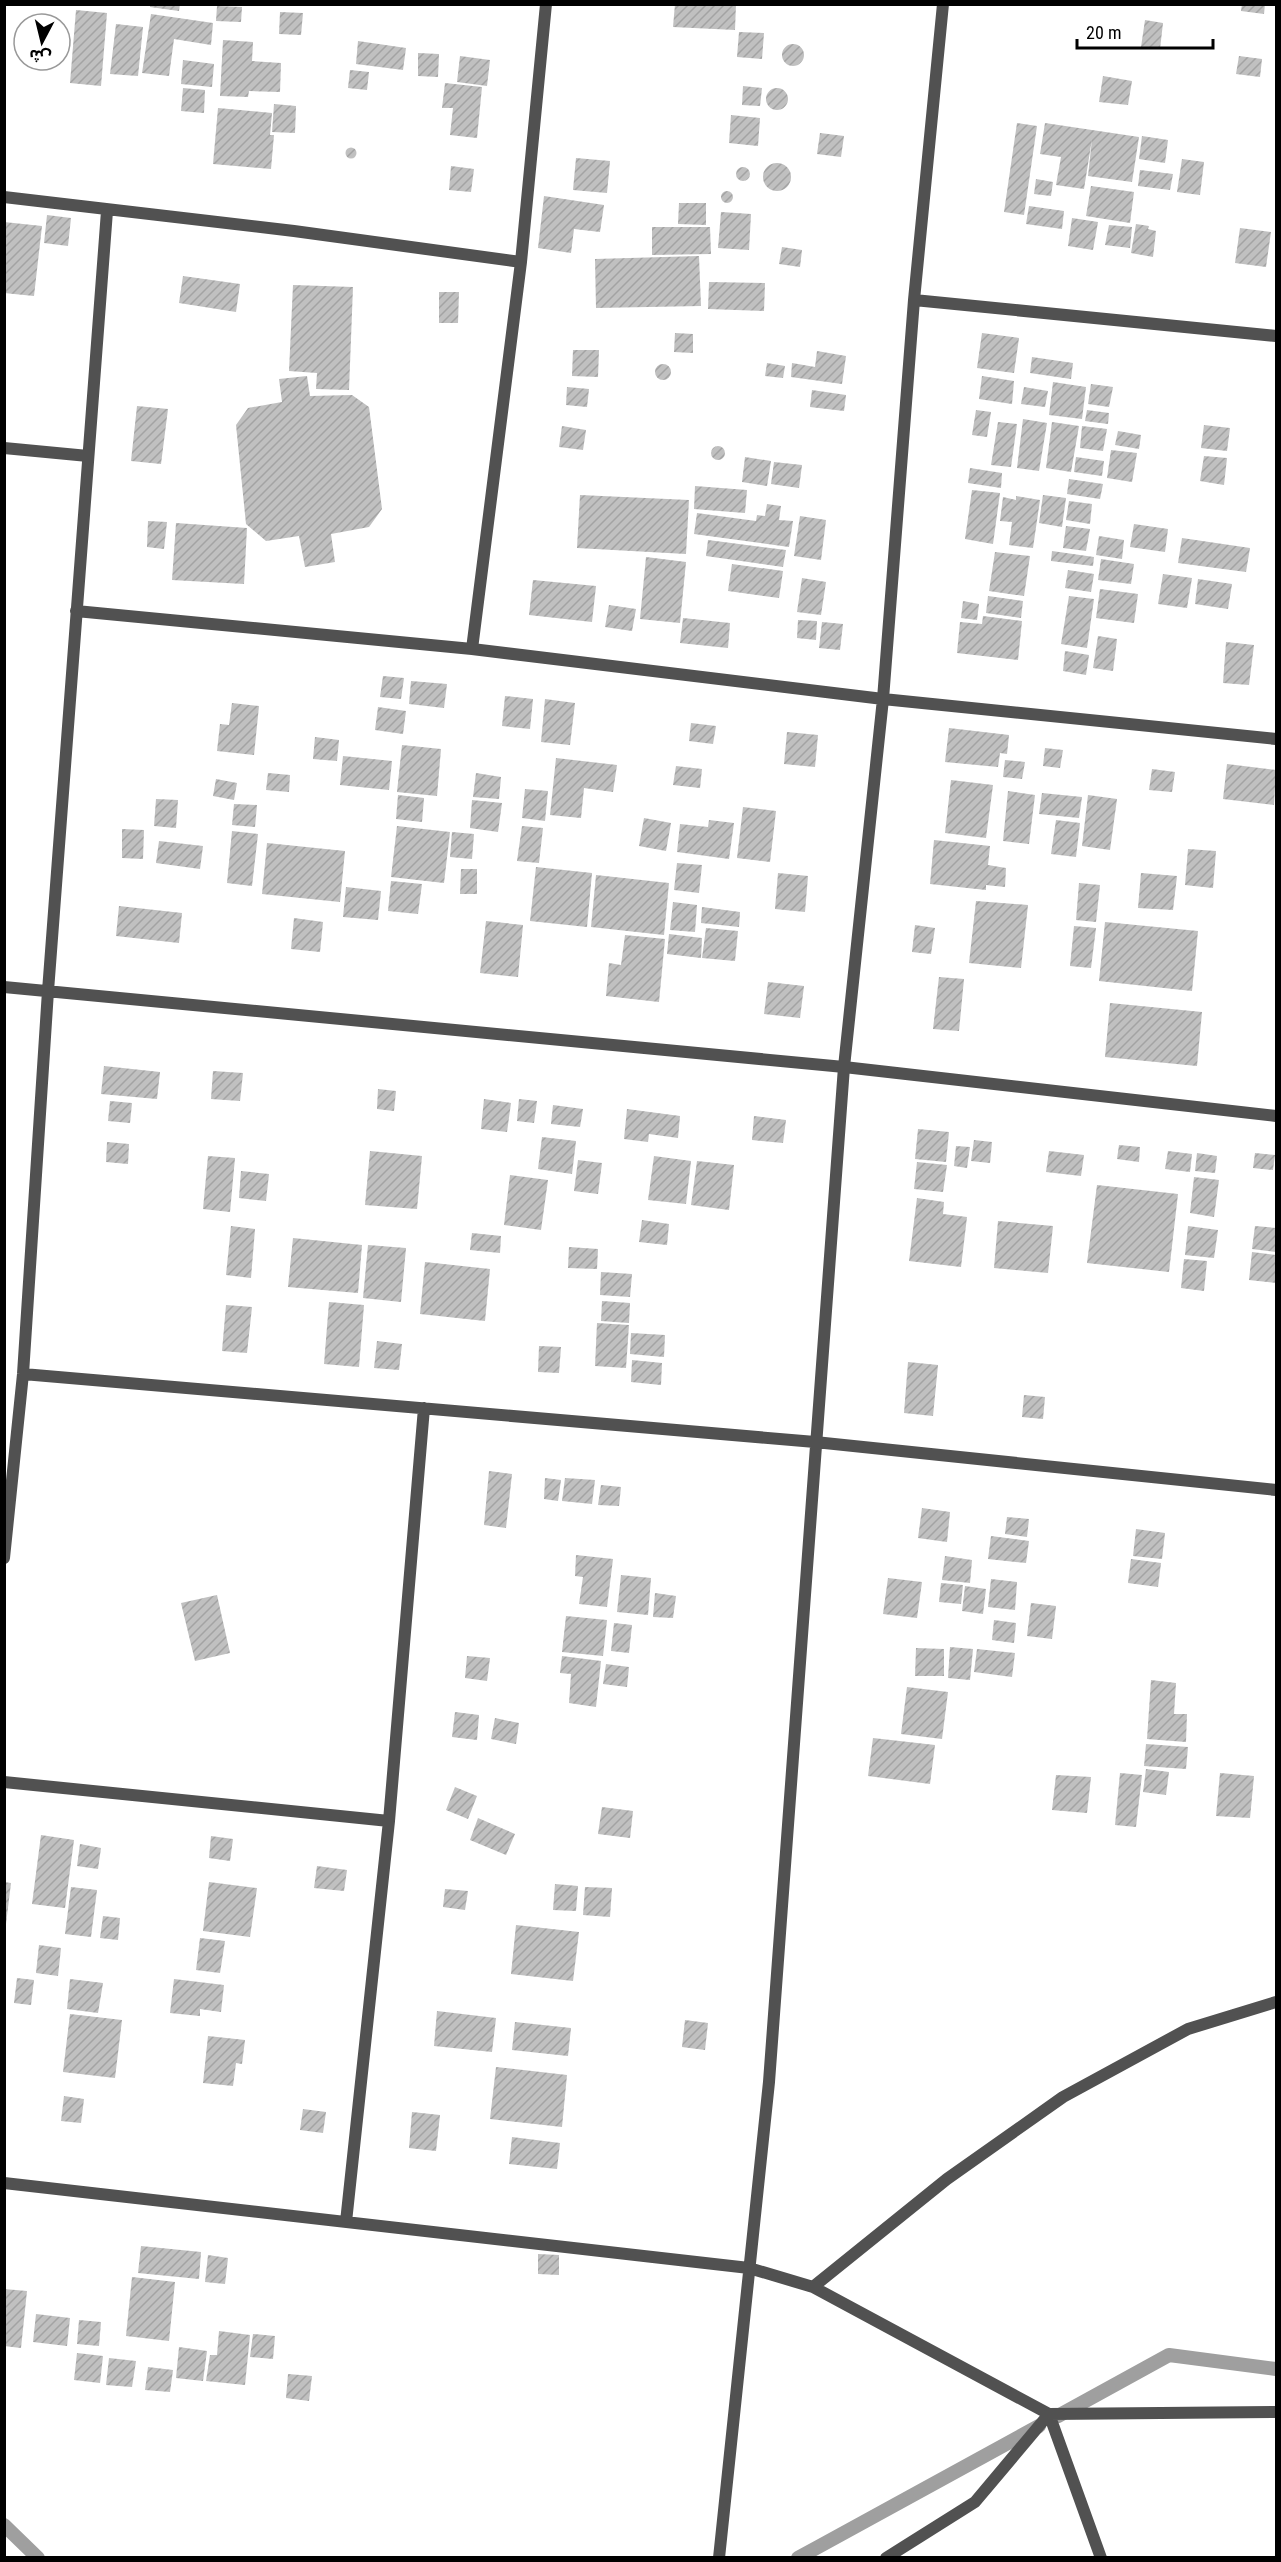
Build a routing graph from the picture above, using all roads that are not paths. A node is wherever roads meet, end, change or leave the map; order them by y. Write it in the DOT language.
graph roads {
  1 [pos="546,4"];
  2 [pos="944,4"];
  3 [pos="4,197"];
  4 [pos="107,211"];
  5 [pos="520,262"];
  6 [pos="914,300"];
  7 [pos="1276,336"];
  8 [pos="4,448"];
  9 [pos="88,456"];
  10 [pos="76,611"];
  11 [pos="472,649"];
  12 [pos="883,699"];
  13 [pos="1276,739"];
  14 [pos="4,987"];
  15 [pos="48,991"];
  16 [pos="843,1067"];
  17 [pos="1276,1116"];
  18 [pos="23,1374"];
  19 [pos="424,1408"];
  20 [pos="815,1442"];
  21 [pos="1276,1490"];
  22 [pos="4,1557"];
  23 [pos="4,1782"];
  24 [pos="389,1821"];
  25 [pos="1276,2002"];
  26 [pos="4,2183"];
  27 [pos="346,2222"];
  28 [pos="749,2268"];
  29 [pos="813,2287"];
  30 [pos="1276,2412"];
  31 [pos="1049,2414"];
  32 [pos="719,2558"];
  33 [pos="886,2558"];
  34 [pos="1101,2558"];
  1 -- 5 [label="street"];
  2 -- 6 [label="street"];
  3 -- 4 [label="street"];
  4 -- 5 [label="street"];
  4 -- 9 [label="street"];
  5 -- 11 [label="street"];
  6 -- 7 [label="street"];
  6 -- 12 [label="street"];
  8 -- 9 [label="street"];
  9 -- 10 [label="street"];
  10 -- 11 [label="street"];
  10 -- 15 [label="street"];
  11 -- 12 [label="street"];
  12 -- 13 [label="street"];
  12 -- 16 [label="street"];
  14 -- 15 [label="street"];
  15 -- 16 [label="street"];
  15 -- 18 [label="street"];
  16 -- 17 [label="street"];
  16 -- 20 [label="street"];
  18 -- 19 [label="street"];
  18 -- 22 [label="street"];
  19 -- 20 [label="street"];
  19 -- 24 [label="street"];
  20 -- 21 [label="street"];
  20 -- 28 [label="street"];
  23 -- 24 [label="street"];
  24 -- 27 [label="street"];
  25 -- 29 [label="street"];
  26 -- 27 [label="street"];
  27 -- 28 [label="street"];
  28 -- 29 [label="street"];
  28 -- 32 [label="street"];
  29 -- 31 [label="street"];
  30 -- 31 [label="street"];
  31 -- 33 [label="street"];
  31 -- 34 [label="street"];
}
